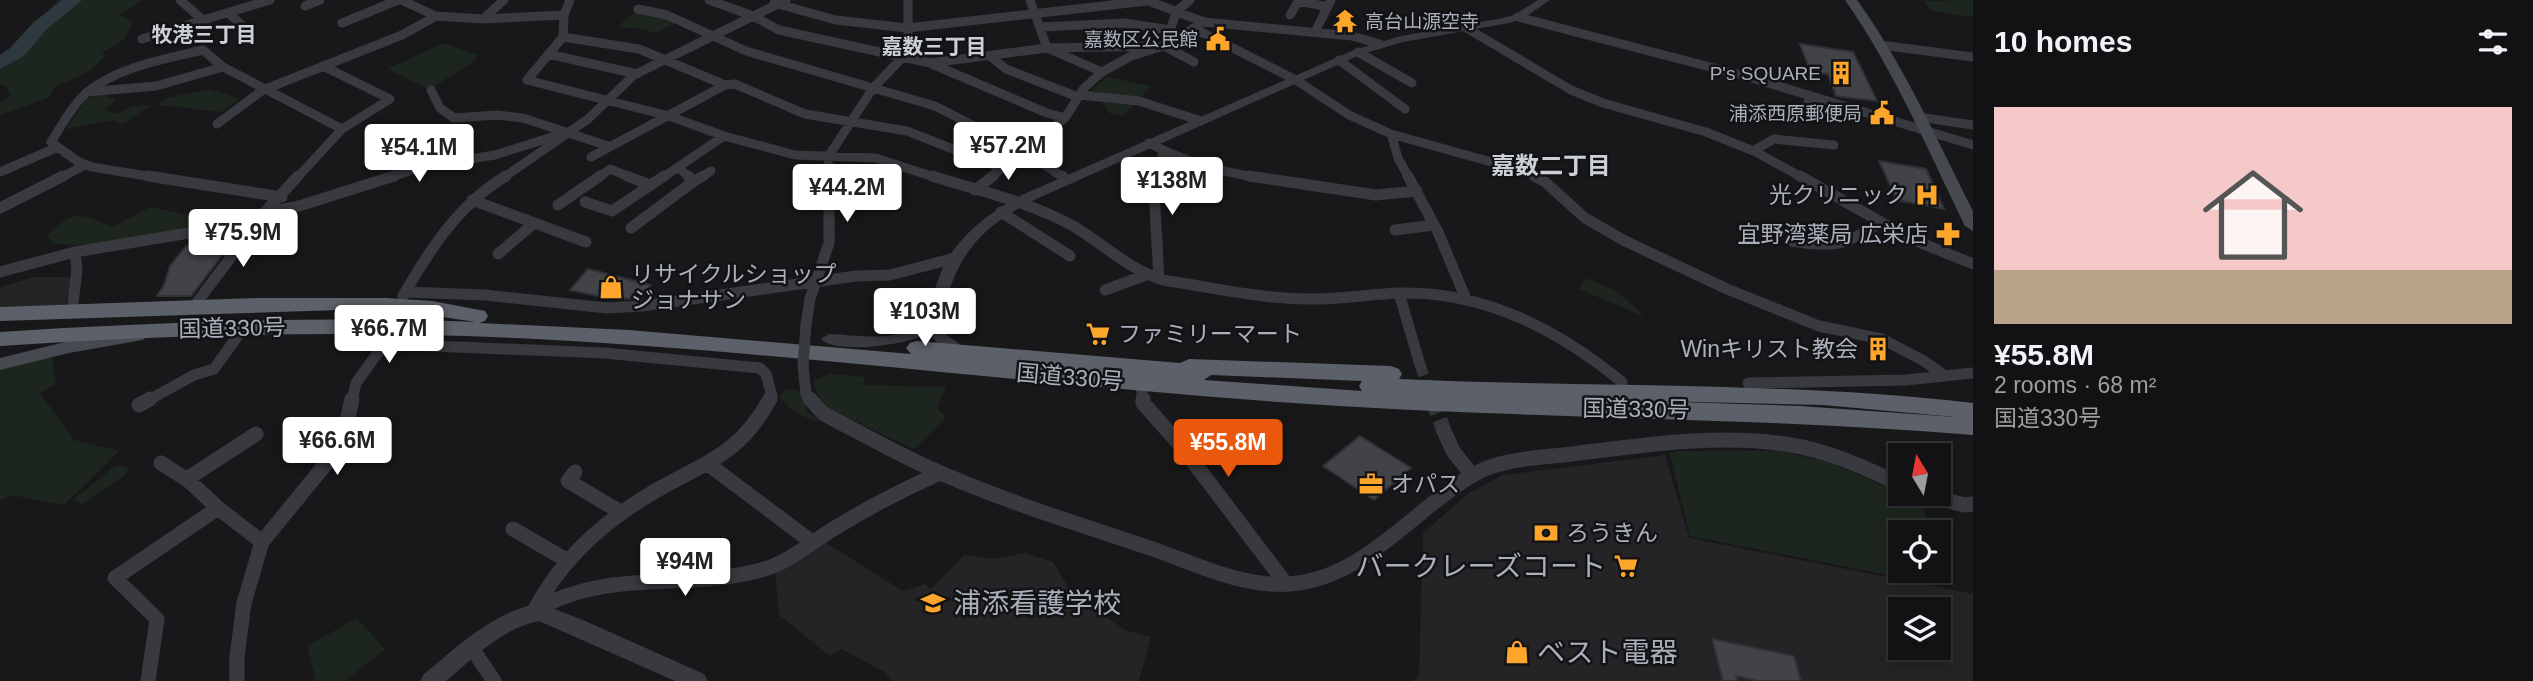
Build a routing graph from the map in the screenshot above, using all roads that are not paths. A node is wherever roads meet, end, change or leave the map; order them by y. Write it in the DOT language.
graph roads {
  1 [pos="180,0"];
  2 [pos="270,0"];
  3 [pos="320,0"];
  4 [pos="399,0"];
  5 [pos="505,0"];
  6 [pos="570,0"];
  7 [pos="709,0"];
  8 [pos="786,0"];
  9 [pos="908,0"];
  10 [pos="1030,0"];
  11 [pos="1147,0"];
  12 [pos="1190,0"];
  13 [pos="1299,0"];
  14 [pos="1545,0"];
  15 [pos="1851,0"];
  16 [pos="772,2"];
  17 [pos="1330,3"];
  18 [pos="305,6"];
  19 [pos="638,9"];
  20 [pos="1177,12"];
  21 [pos="229,13"];
  22 [pos="1035,14"];
  23 [pos="564,15"];
  24 [pos="1290,15"];
  25 [pos="436,16"];
  26 [pos="753,16"];
  27 [pos="1518,17"];
  28 [pos="483,19"];
  29 [pos="203,20"];
  30 [pos="1204,22"];
  31 [pos="341,23"];
  32 [pos="1041,27"];
  33 [pos="907,28"];
  34 [pos="1193,28"];
  35 [pos="1468,29"];
  36 [pos="1170,30"];
  37 [pos="249,31"];
  38 [pos="1315,32"];
  39 [pos="714,35"];
  40 [pos="563,37"];
  41 [pos="142,39"];
  42 [pos="1380,44"];
  43 [pos="1880,45"];
  44 [pos="1164,46"];
  45 [pos="1047,48"];
  46 [pos="1358,52"];
  47 [pos="548,54"];
  48 [pos="990,56"];
  49 [pos="1973,57"];
  50 [pos="902,58"];
  51 [pos="665,59"];
  52 [pos="1339,60"];
  53 [pos="1194,62"];
  54 [pos="930,63"];
  55 [pos="324,66"];
  56 [pos="223,67"];
  57 [pos="1102,72"];
  58 [pos="637,74"];
  59 [pos="1296,79"];
  60 [pos="1412,83"];
  61 [pos="725,85"];
  62 [pos="873,88"];
  63 [pos="263,90"];
  64 [pos="431,90"];
  65 [pos="87,92"];
  66 [pos="1810,95"];
  67 [pos="1079,96"];
  68 [pos="607,99"];
  69 [pos="1405,109"];
  70 [pos="1805,113"];
  71 [pos="666,115"];
  72 [pos="1065,118"];
  73 [pos="850,121"];
  74 [pos="1201,121"];
  75 [pos="1922,123"];
  76 [pos="217,124"];
  77 [pos="1973,125"];
  78 [pos="342,129"];
  79 [pos="568,132"];
  80 [pos="1391,134"];
  81 [pos="724,136"];
  82 [pos="1149,143"];
  83 [pos="1834,145"];
  84 [pos="1973,145"];
  85 [pos="608,146"];
  86 [pos="58,147"];
  87 [pos="1163,151"];
  88 [pos="1753,151"];
  89 [pos="1025,152"];
  90 [pos="591,157"];
  91 [pos="828,157"];
  92 [pos="85,164"];
  93 [pos="678,167"];
  94 [pos="1001,168"];
  95 [pos="711,171"];
  96 [pos="0,172"];
  97 [pos="1066,180"];
  98 [pos="694,181"];
  99 [pos="650,185"];
  100 [pos="975,190"];
  101 [pos="1417,191"];
  102 [pos="282,197"];
  103 [pos="472,200"];
  104 [pos="585,202"];
  105 [pos="1015,204"];
  106 [pos="558,205"];
  107 [pos="0,208"];
  108 [pos="1001,212"];
  109 [pos="264,213"];
  110 [pos="1881,222"];
  111 [pos="534,223"];
  112 [pos="1434,225"];
  113 [pos="1973,226"];
  114 [pos="631,228"];
  115 [pos="1395,230"];
  116 [pos="1792,241"];
  117 [pos="586,242"];
  118 [pos="75,252"];
  119 [pos="498,254"];
  120 [pos="1070,256"];
  121 [pos="954,258"];
  122 [pos="1973,264"];
  123 [pos="0,272"];
  124 [pos="1153,277"];
  125 [pos="817,281"];
  126 [pos="1105,290"];
  127 [pos="1398,293"];
  128 [pos="401,298"];
  129 [pos="1466,299"];
  130 [pos="73,304"];
  131 [pos="195,305"];
  132 [pos="0,314"];
  133 [pos="478,316"];
  134 [pos="933,316"];
  135 [pos="0,326"];
  136 [pos="244,327"];
  137 [pos="160,330"];
  138 [pos="390,336"];
  139 [pos="0,339"];
  140 [pos="829,340"];
  141 [pos="959,351"];
  142 [pos="0,364"];
  143 [pos="1420,365"];
  144 [pos="1113,373"];
  145 [pos="1973,373"];
  146 [pos="1945,376"];
  147 [pos="1622,382"];
  148 [pos="1748,383"];
  149 [pos="1141,386"];
  150 [pos="1973,398"];
  151 [pos="1561,400"];
  152 [pos="139,405"];
  153 [pos="1973,411"];
  154 [pos="1973,427"];
  155 [pos="1444,431"];
  156 [pos="256,434"];
  157 [pos="1973,440"];
  158 [pos="161,463"];
  159 [pos="708,464"];
  160 [pos="575,472"];
  161 [pos="940,473"];
  162 [pos="1471,474"];
  163 [pos="187,479"];
  164 [pos="1888,479"];
  165 [pos="1951,502"];
  166 [pos="1973,504"];
  167 [pos="218,508"];
  168 [pos="622,513"];
  169 [pos="513,529"];
  170 [pos="262,542"];
  171 [pos="812,542"];
  172 [pos="568,561"];
  173 [pos="1286,584"];
  174 [pos="533,613"];
  175 [pos="471,647"];
  176 [pos="148,681"];
  177 [pos="237,681"];
  178 [pos="431,681"];
  179 [pos="494,681"];
  180 [pos="697,681"];
  1 -- 29 [label="street"];
  2 -- 21 [label="street"];
  3 -- 18 [label="street"];
  4 -- 25 [label="street"];
  4 -- 31 [label="street"];
  5 -- 28 [label="street"];
  6 -- 23 [label="street"];
  7 -- 26 [label="street"];
  8 -- 16 [label="street"];
  9 -- 33 [label="street"];
  10 -- 22 [label="street"];
  11 -- 20 [label="street"];
  11 -- 22 [label="street"];
  12 -- 20 [label="street"];
  13 -- 17 [label="street"];
  13 -- 24 [label="street"];
  14 -- 27 [label="street"];
  15 -- 43 [label="main road"];
  16 -- 26 [label="street"];
  16 -- 33 [label="street"];
  17 -- 38 [label="street"];
  19 -- 39 [label="street"];
  20 -- 30 [label="street"];
  20 -- 36 [label="street"];
  21 -- 29 [label="street"];
  21 -- 37 [label="street"];
  22 -- 32 [label="street"];
  22 -- 33 [label="street"];
  23 -- 28 [label="street"];
  23 -- 40 [label="street"];
  25 -- 28 [label="street"];
  25 -- 55 [label="street"];
  26 -- 39 [label="street"];
  26 -- 50 [label="street"];
  27 -- 35 [label="street"];
  27 -- 66 [label="street"];
  29 -- 41 [label="street"];
  30 -- 34 [label="street"];
  30 -- 38 [label="street"];
  32 -- 36 [label="street"];
  32 -- 45 [label="street"];
  33 -- 50 [label="street"];
  34 -- 44 [label="street"];
  34 -- 59 [label="street"];
  35 -- 42 [label="street"];
  35 -- 88 [label="street"];
  36 -- 44 [label="street"];
  38 -- 42 [label="street"];
  39 -- 51 [label="street"];
  39 -- 62 [label="street"];
  40 -- 47 [label="street"];
  40 -- 51 [label="street"];
  42 -- 46 [label="street"];
  43 -- 49 [label="street"];
  43 -- 75 [label="main road"];
  44 -- 45 [label="street"];
  44 -- 53 [label="street"];
  44 -- 57 [label="street"];
  45 -- 48 [label="street"];
  45 -- 57 [label="street"];
  46 -- 52 [label="street"];
  46 -- 60 [label="street"];
  47 -- 58 [label="street"];
  47 -- 68 [label="street"];
  48 -- 54 [label="street"];
  48 -- 67 [label="street"];
  50 -- 54 [label="street"];
  50 -- 62 [label="street"];
  51 -- 58 [label="street"];
  51 -- 61 [label="street"];
  52 -- 59 [label="street"];
  52 -- 69 [label="street"];
  54 -- 72 [label="street"];
  55 -- 63 [label="street"];
  55 -- 78 [label="street"];
  56 -- 63 [label="street"];
  56 -- 65 [label="street"];
  56 -- 65 [label="street"];
  57 -- 67 [label="street"];
  58 -- 68 [label="street"];
  59 -- 74 [label="street"];
  59 -- 80 [label="street"];
  61 -- 71 [label="street"];
  61 -- 73 [label="street"];
  62 -- 73 [label="street"];
  62 -- 89 [label="street"];
  63 -- 76 [label="street"];
  63 -- 78 [label="street"];
  64 -- 79 [label="street"];
  65 -- 86 [label="street"];
  66 -- 70 [label="street"];
  66 -- 75 [label="street"];
  67 -- 72 [label="street"];
  67 -- 74 [label="street"];
  68 -- 71 [label="street"];
  68 -- 79 [label="street"];
  71 -- 81 [label="street"];
  71 -- 85 [label="street"];
  72 -- 89 [label="street"];
  73 -- 91 [label="street"];
  73 -- 94 [label="street"];
  74 -- 82 [label="street"];
  75 -- 77 [label="street"];
  75 -- 84 [label="street"];
  75 -- 113 [label="main road"];
  78 -- 102 [label="street"];
  79 -- 85 [label="street"];
  79 -- 103 [label="street"];
  79 -- 109 [label="street"];
  80 -- 101 [label="street"];
  80 -- 146 [label="street"];
  81 -- 91 [label="street"];
  81 -- 93 [label="street"];
  82 -- 87 [label="street"];
  82 -- 97 [label="street"];
  83 -- 88 [label="street"];
  85 -- 90 [label="street"];
  86 -- 92 [label="street"];
  86 -- 96 [label="street"];
  87 -- 101 [label="street"];
  87 -- 124 [label="street"];
  88 -- 110 [label="street"];
  89 -- 94 [label="street"];
  89 -- 97 [label="street"];
  91 -- 100 [label="street"];
  91 -- 125 [label="street"];
  92 -- 102 [label="street"];
  92 -- 107 [label="street"];
  93 -- 98 [label="street"];
  93 -- 99 [label="street"];
  94 -- 100 [label="street"];
  95 -- 98 [label="street"];
  97 -- 105 [label="street"];
  98 -- 114 [label="street"];
  99 -- 104 [label="street"];
  99 -- 106 [label="street"];
  100 -- 105 [label="street"];
  101 -- 112 [label="street"];
  102 -- 109 [label="street"];
  103 -- 111 [label="street"];
  103 -- 128 [label="street"];
  105 -- 108 [label="street"];
  105 -- 124 [label="street"];
  108 -- 120 [label="street"];
  108 -- 121 [label="street"];
  109 -- 118 [label="street"];
  109 -- 131 [label="street"];
  110 -- 116 [label="street"];
  110 -- 122 [label="street"];
  111 -- 117 [label="street"];
  111 -- 119 [label="street"];
  112 -- 115 [label="street"];
  112 -- 129 [label="street"];
  118 -- 123 [label="street"];
  118 -- 130 [label="street"];
  121 -- 125 [label="street"];
  121 -- 134 [label="street"];
  124 -- 126 [label="street"];
  124 -- 127 [label="street"];
  125 -- 128 [label="street"];
  125 -- 161 [label="street, bridge"];
  127 -- 129 [label="street"];
  127 -- 143 [label="street"];
  128 -- 131 [label="highway"];
  128 -- 133 [label="highway"];
  129 -- 147 [label="street"];
  131 -- 132 [label="highway"];
  133 -- 135 [label="highway, 国道330号"];
  133 -- 140 [label="highway, 国道330号"];
  134 -- 140 [label="street"];
  134 -- 141 [label="street"];
  136 -- 137 [label="highway, 国道330号"];
  136 -- 138 [label="highway, 国道330号"];
  136 -- 152 [label="street"];
  137 -- 139 [label="highway, 国道330号"];
  137 -- 142 [label="main road"];
  138 -- 144 [label="highway, 国道330号"];
  138 -- 159 [label="street"];
  138 -- 170 [label="street"];
  140 -- 141 [label="highway, 国道330号"];
  141 -- 144 [label="highway, 国道330号"];
  144 -- 147 [label="highway"];
  144 -- 149 [label="highway"];
  144 -- 151 [label="highway, 国道330号"];
  145 -- 146 [label="street"];
  146 -- 148 [label="street"];
  147 -- 148 [label="highway"];
  148 -- 150 [label="highway"];
  149 -- 157 [label="highway"];
  149 -- 173 [label="street"];
  151 -- 153 [label="highway, 国道330号"];
  151 -- 154 [label="highway, 国道330号"];
  155 -- 162 [label="street"];
  156 -- 163 [label="street"];
  158 -- 163 [label="street"];
  159 -- 168 [label="street"];
  159 -- 171 [label="street"];
  160 -- 168 [label="street"];
  161 -- 171 [label="street"];
  161 -- 173 [label="street"];
  162 -- 164 [label="street"];
  162 -- 173 [label="street"];
  163 -- 167 [label="street"];
  165 -- 166 [label="street"];
  167 -- 170 [label="street"];
  167 -- 176 [label="street"];
  168 -- 172 [label="street"];
  169 -- 172 [label="street"];
  170 -- 177 [label="street"];
  171 -- 174 [label="street"];
  172 -- 174 [label="street"];
  174 -- 175 [label="street"];
  174 -- 180 [label="street"];
  175 -- 178 [label="street"];
  175 -- 179 [label="street"];
}
